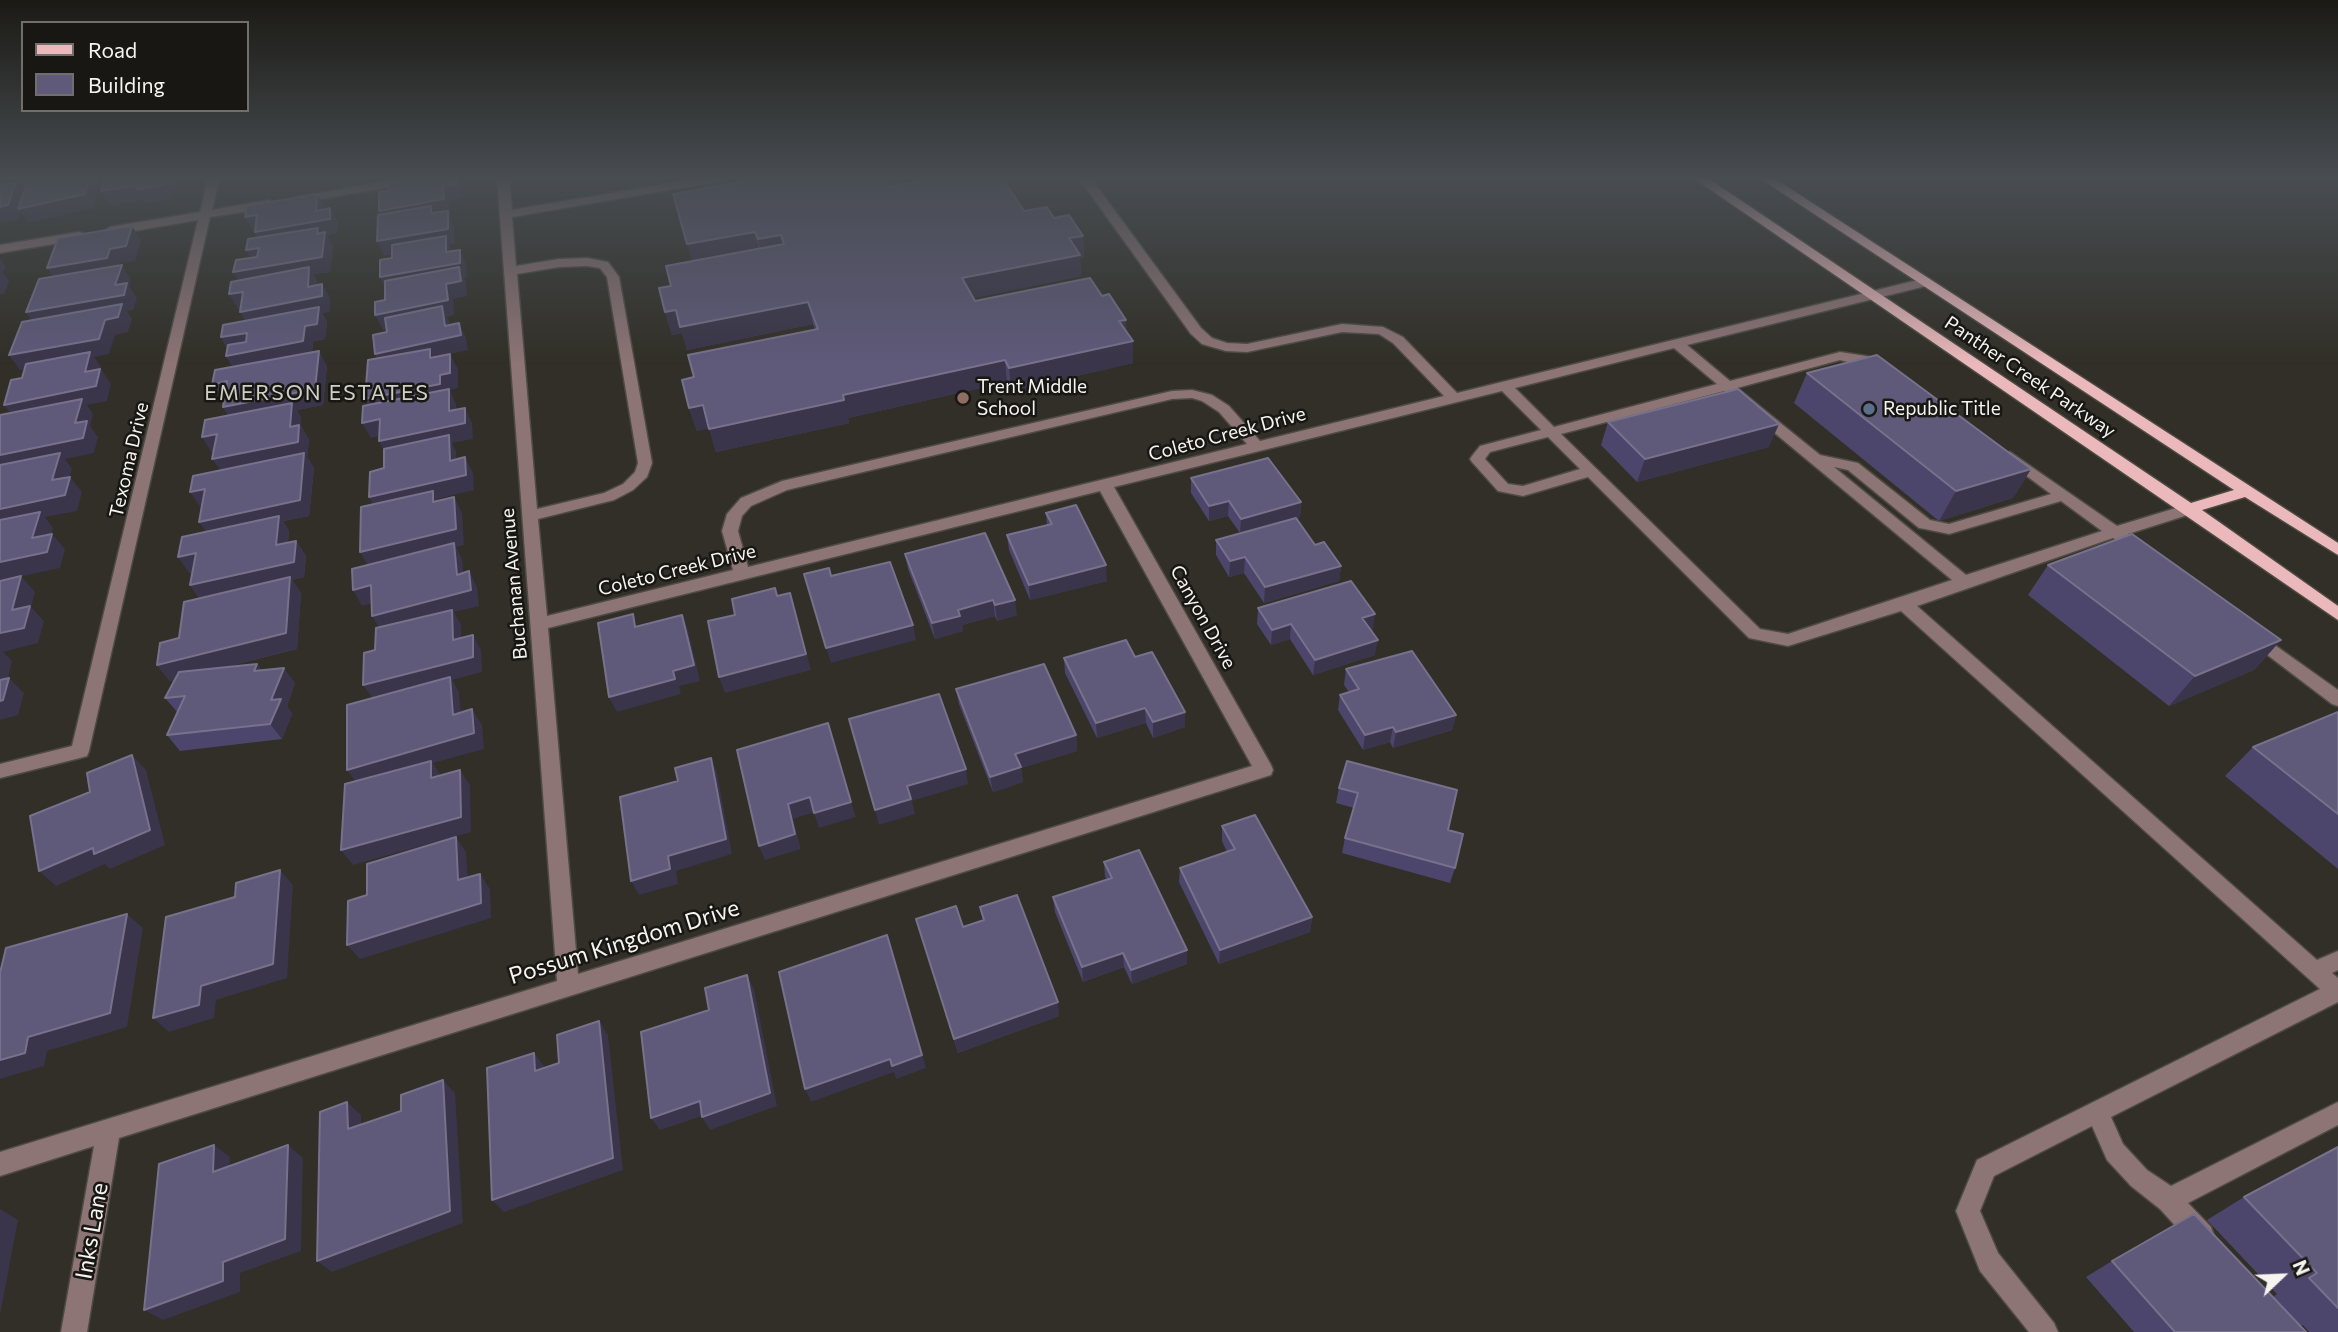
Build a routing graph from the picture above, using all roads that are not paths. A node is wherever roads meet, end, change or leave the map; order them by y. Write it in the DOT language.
graph roads {
  1 [pos="60,239"];
  2 [pos="200,239"];
  3 [pos="508,239"];
  4 [pos="1129,239"];
  5 [pos="1788,239"];
  6 [pos="1860,239"];
  7 [pos="0,249"];
  8 [pos="510,271"];
  9 [pos="1926,282"];
  10 [pos="1871,296"];
  11 [pos="1676,343"];
  12 [pos="1896,376"];
  13 [pos="1504,385"];
  14 [pos="1727,386"];
  15 [pos="1453,397"];
  16 [pos="1551,431"];
  17 [pos="1256,446"];
  18 [pos="1996,447"];
  19 [pos="1814,458"];
  20 [pos="1592,471"];
  21 [pos="1105,485"];
  22 [pos="2247,491"];
  23 [pos="2063,495"];
  24 [pos="2189,509"];
  25 [pos="530,516"];
  26 [pos="2115,532"];
  27 [pos="2138,549"];
  28 [pos="2338,550"];
  29 [pos="742,574"];
  30 [pos="1964,582"];
  31 [pos="1904,604"];
  32 [pos="2338,614"];
  33 [pos="538,624"];
  34 [pos="2238,624"];
  35 [pos="2338,699"];
  36 [pos="1264,770"];
  37 [pos="0,771"];
  38 [pos="2338,960"];
  39 [pos="2315,971"];
  40 [pos="568,987"];
  41 [pos="2337,991"];
  42 [pos="2097,1112"];
  43 [pos="2338,1113"];
  44 [pos="109,1130"];
  45 [pos="0,1164"];
  46 [pos="2169,1200"];
  47 [pos="2216,1251"];
  48 [pos="74,1332"];
  49 [pos="2045,1332"];
  1 -- 7 [label="street"];
  2 -- 37 [label="street, Texoma Drive"];
  3 -- 8 [label="street, Buchanan Avenue"];
  4 -- 15 [label="street"];
  5 -- 10 [label="main road, Panther Creek Parkway"];
  6 -- 9 [label="main road, Panther Creek Parkway"];
  8 -- 25 [label="street, Buchanan Avenue"];
  8 -- 25 [label="street"];
  9 -- 10 [label="street, Coleto Creek Drive"];
  9 -- 22 [label="main road, Panther Creek Parkway"];
  10 -- 11 [label="street, Coleto Creek Drive"];
  10 -- 24 [label="main road, Panther Creek Parkway"];
  11 -- 13 [label="street, Coleto Creek Drive"];
  11 -- 14 [label="street"];
  12 -- 14 [label="street"];
  13 -- 15 [label="street, Coleto Creek Drive"];
  13 -- 16 [label="street"];
  14 -- 16 [label="street"];
  14 -- 19 [label="street"];
  15 -- 17 [label="street, Coleto Creek Drive"];
  16 -- 20 [label="street"];
  16 -- 20 [label="street"];
  17 -- 21 [label="street, Coleto Creek Drive"];
  17 -- 29 [label="street"];
  18 -- 23 [label="street"];
  19 -- 23 [label="street"];
  19 -- 30 [label="street"];
  20 -- 31 [label="street"];
  21 -- 29 [label="street, Coleto Creek Drive"];
  21 -- 36 [label="street, Canyon Drive"];
  22 -- 24 [label="main road"];
  22 -- 28 [label="main road, Panther Creek Parkway"];
  23 -- 26 [label="street"];
  24 -- 26 [label="street"];
  24 -- 32 [label="main road, Panther Creek Parkway"];
  25 -- 33 [label="street, Buchanan Avenue"];
  26 -- 27 [label="street"];
  26 -- 30 [label="street"];
  29 -- 33 [label="street, Coleto Creek Drive"];
  30 -- 31 [label="street"];
  31 -- 39 [label="street"];
  33 -- 40 [label="street, Buchanan Avenue"];
  34 -- 35 [label="street"];
  36 -- 40 [label="street, Possum Kingdom Drive"];
  38 -- 39 [label="street"];
  39 -- 41 [label="street"];
  40 -- 44 [label="street, Possum Kingdom Drive"];
  41 -- 42 [label="street"];
  42 -- 46 [label="street"];
  42 -- 49 [label="street"];
  43 -- 46 [label="street"];
  44 -- 45 [label="street, Possum Kingdom Drive"];
  44 -- 48 [label="street, Inks Lane"];
  46 -- 47 [label="street"];
}
